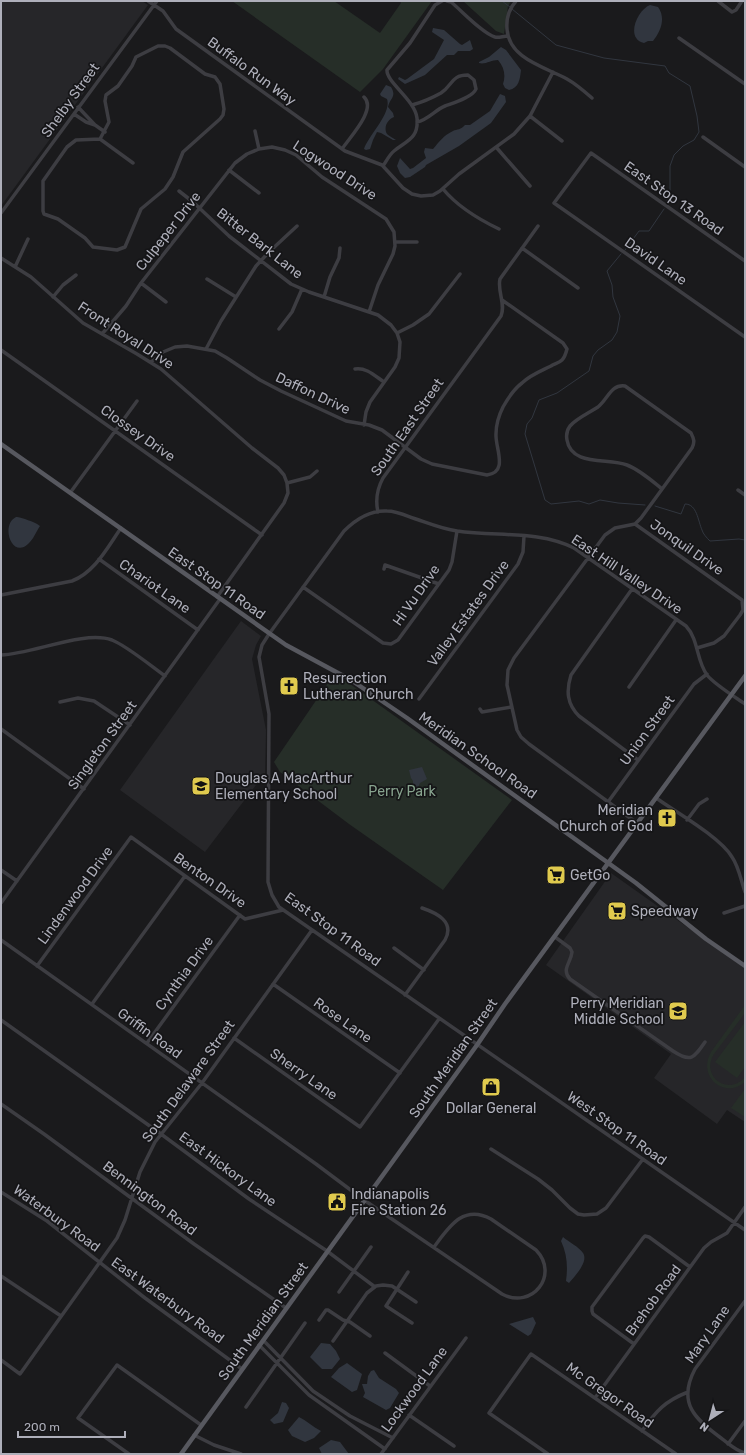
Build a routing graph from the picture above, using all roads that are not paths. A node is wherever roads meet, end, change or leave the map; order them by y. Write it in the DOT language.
graph roads {
  1 [pos="148,1"];
  2 [pos="157,1"];
  3 [pos="442,1"];
  4 [pos="447,1"];
  5 [pos="516,1"];
  6 [pos="718,1"];
  7 [pos="742,1"];
  8 [pos="154,5"];
  9 [pos="508,36"];
  10 [pos="679,38"];
  11 [pos="553,72"];
  12 [pos="745,84"];
  13 [pos="364,96"];
  14 [pos="592,98"];
  15 [pos="412,105"];
  16 [pos="78,107"];
  17 [pos="74,114"];
  18 [pos="530,116"];
  19 [pos="417,122"];
  20 [pos="95,125"];
  21 [pos="255,131"];
  22 [pos="105,132"];
  23 [pos="703,137"];
  24 [pos="100,139"];
  25 [pos="562,141"];
  26 [pos="496,147"];
  27 [pos="259,149"];
  28 [pos="342,149"];
  29 [pos="591,152"];
  30 [pos="133,163"];
  31 [pos="383,166"];
  32 [pos="745,166"];
  33 [pos="229,170"];
  34 [pos="530,186"];
  35 [pos="443,189"];
  36 [pos="179,191"];
  37 [pos="259,193"];
  38 [pos="200,208"];
  39 [pos="1,213"];
  40 [pos="297,226"];
  41 [pos="538,226"];
  42 [pos="499,229"];
  43 [pos="28,239"];
  44 [pos="396,242"];
  45 [pos="417,242"];
  46 [pos="340,248"];
  47 [pos="522,248"];
  48 [pos="1,258"];
  49 [pos="260,261"];
  50 [pos="745,261"];
  51 [pos="15,267"];
  52 [pos="460,274"];
  53 [pos="76,275"];
  54 [pos="207,279"];
  55 [pos="141,283"];
  56 [pos="578,288"];
  57 [pos="302,289"];
  58 [pos="53,297"];
  59 [pos="236,297"];
  60 [pos="324,297"];
  61 [pos="502,300"];
  62 [pos="166,302"];
  63 [pos="369,312"];
  64 [pos="279,328"];
  65 [pos="397,333"];
  66 [pos="102,334"];
  67 [pos="745,337"];
  68 [pos="206,349"];
  69 [pos="1,350"];
  70 [pos="151,362"];
  71 [pos="355,369"];
  72 [pos="384,382"];
  73 [pos="137,401"];
  74 [pos="364,425"];
  75 [pos="115,431"];
  76 [pos="1,444"];
  77 [pos="405,448"];
  78 [pos="317,471"];
  79 [pos="287,483"];
  80 [pos="662,489"];
  81 [pos="738,490"];
  82 [pos="70,493"];
  83 [pos="745,495"];
  84 [pos="378,512"];
  85 [pos="635,524"];
  86 [pos="121,528"];
  87 [pos="457,531"];
  88 [pos="262,535"];
  89 [pos="524,536"];
  90 [pos="588,558"];
  91 [pos="99,559"];
  92 [pos="384,569"];
  93 [pos="439,584"];
  94 [pos="303,587"];
  95 [pos="632,589"];
  96 [pos="1,595"];
  97 [pos="218,598"];
  98 [pos="676,620"];
  99 [pos="198,630"];
  100 [pos="269,634"];
  101 [pos="697,648"];
  102 [pos="1,655"];
  103 [pos="707,674"];
  104 [pos="165,676"];
  105 [pos="745,676"];
  106 [pos="629,687"];
  107 [pos="732,694"];
  108 [pos="419,699"];
  109 [pos="60,702"];
  110 [pos="745,704"];
  111 [pos="511,707"];
  112 [pos="480,709"];
  113 [pos="130,725"];
  114 [pos="1,729"];
  115 [pos="638,760"];
  116 [pos="84,789"];
  117 [pos="656,798"];
  118 [pos="707,799"];
  119 [pos="608,802"];
  120 [pos="687,820"];
  121 [pos="637,823"];
  122 [pos="131,837"];
  123 [pos="608,864"];
  124 [pos="1,870"];
  125 [pos="185,876"];
  126 [pos="16,881"];
  127 [pos="745,892"];
  128 [pos="1,903"];
  129 [pos="745,906"];
  130 [pos="422,908"];
  131 [pos="283,910"];
  132 [pos="724,913"];
  133 [pos="240,915"];
  134 [pos="312,930"];
  135 [pos="555,937"];
  136 [pos="1,940"];
  137 [pos="394,948"];
  138 [pos="37,966"];
  139 [pos="745,966"];
  140 [pos="424,970"];
  141 [pos="273,984"];
  142 [pos="405,995"];
  143 [pos="92,1004"];
  144 [pos="439,1018"];
  145 [pos="1,1020"];
  146 [pos="234,1038"];
  147 [pos="705,1042"];
  148 [pos="147,1043"];
  149 [pos="477,1045"];
  150 [pos="400,1073"];
  151 [pos="202,1083"];
  152 [pos="1,1104"];
  153 [pos="161,1134"];
  154 [pos="491,1149"];
  155 [pos="643,1159"];
  156 [pos="1,1192"];
  157 [pos="132,1198"];
  158 [pos="364,1200"];
  159 [pos="745,1207"];
  160 [pos="735,1223"];
  161 [pos="745,1230"];
  162 [pos="371,1247"];
  163 [pos="434,1247"];
  164 [pos="327,1251"];
  165 [pos="99,1263"];
  166 [pos="690,1267"];
  167 [pos="353,1271"];
  168 [pos="408,1272"];
  169 [pos="1,1276"];
  170 [pos="375,1287"];
  171 [pos="397,1289"];
  172 [pos="339,1292"];
  173 [pos="745,1300"];
  174 [pos="416,1302"];
  175 [pos="286,1308"];
  176 [pos="61,1316"];
  177 [pos="319,1320"];
  178 [pos="347,1321"];
  179 [pos="304,1323"];
  180 [pos="412,1323"];
  181 [pos="370,1336"];
  182 [pos="466,1338"];
  183 [pos="263,1340"];
  184 [pos="333,1341"];
  185 [pos="634,1344"];
  186 [pos="259,1345"];
  187 [pos="385,1353"];
  188 [pos="280,1357"];
  189 [pos="1,1360"];
  190 [pos="277,1363"];
  191 [pos="242,1369"];
  192 [pos="430,1386"];
  193 [pos="688,1392"];
  194 [pos="595,1398"];
  195 [pos="246,1407"];
  196 [pos="409,1415"];
  197 [pos="745,1421"];
  198 [pos="201,1425"];
  199 [pos="642,1431"];
  200 [pos="194,1435"];
  201 [pos="392,1438"];
  202 [pos="728,1444"];
  203 [pos="454,1446"];
  204 [pos="385,1449"];
  205 [pos="745,1453"];
  206 [pos="129,1454"];
  207 [pos="181,1454"];
  208 [pos="241,1454"];
  209 [pos="381,1454"];
  210 [pos="548,1454"];
  211 [pos="676,1454"];
  1 -- 8 [label="street, Buffalo Run Way"];
  2 -- 8 [label="street, Shelby Street"];
  3 -- 15 [label="street"];
  4 -- 9 [label="street"];
  5 -- 9 [label="street"];
  6 -- 7 [label="street"];
  8 -- 16 [label="street, Shelby Street"];
  8 -- 28 [label="street, Buffalo Run Way"];
  9 -- 11 [label="street"];
  10 -- 12 [label="street"];
  11 -- 14 [label="street"];
  11 -- 18 [label="street"];
  13 -- 28 [label="street"];
  15 -- 19 [label="street"];
  15 -- 19 [label="street"];
  16 -- 17 [label="street, Shelby Street"];
  16 -- 20 [label="street"];
  17 -- 20 [label="street"];
  17 -- 39 [label="street, Shelby Street"];
  18 -- 25 [label="street"];
  18 -- 26 [label="street"];
  19 -- 31 [label="street"];
  20 -- 22 [label="street"];
  21 -- 27 [label="street"];
  22 -- 24 [label="street"];
  22 -- 24 [label="street"];
  23 -- 32 [label="street"];
  24 -- 30 [label="street"];
  26 -- 34 [label="street"];
  26 -- 35 [label="street"];
  27 -- 33 [label="street, Culpeper Drive"];
  27 -- 44 [label="street, Logwood Drive"];
  28 -- 31 [label="street, Buffalo Run Way"];
  29 -- 50 [label="street, East Stop 13 Road"];
  29 -- 67 [label="street, David Lane"];
  31 -- 35 [label="street"];
  33 -- 37 [label="street"];
  33 -- 38 [label="street, Culpeper Drive"];
  35 -- 42 [label="street"];
  36 -- 38 [label="street, Bitter Bark Lane"];
  38 -- 49 [label="street, Bitter Bark Lane"];
  38 -- 55 [label="street, Culpeper Drive"];
  40 -- 49 [label="street"];
  41 -- 47 [label="street, South East Street"];
  43 -- 51 [label="street"];
  44 -- 45 [label="street"];
  44 -- 63 [label="street"];
  46 -- 60 [label="street"];
  47 -- 56 [label="street"];
  47 -- 61 [label="street, South East Street"];
  48 -- 51 [label="street, Front Royal Drive"];
  49 -- 57 [label="street, Bitter Bark Lane"];
  49 -- 59 [label="street"];
  51 -- 58 [label="street, Front Royal Drive"];
  52 -- 65 [label="street"];
  53 -- 58 [label="street"];
  54 -- 59 [label="street"];
  55 -- 62 [label="street"];
  55 -- 66 [label="street, Culpeper Drive"];
  57 -- 60 [label="street, Bitter Bark Lane"];
  57 -- 64 [label="street"];
  58 -- 66 [label="street, Front Royal Drive"];
  59 -- 68 [label="street"];
  60 -- 63 [label="street, Bitter Bark Lane"];
  61 -- 77 [label="street, South East Street"];
  61 -- 77 [label="street, Daffon Drive"];
  63 -- 65 [label="street, Bitter Bark Lane"];
  65 -- 72 [label="street"];
  66 -- 70 [label="street, Front Royal Drive"];
  68 -- 70 [label="street, Daffon Drive"];
  68 -- 74 [label="street, Daffon Drive"];
  69 -- 75 [label="street, Clossey Drive"];
  70 -- 79 [label="street, Front Royal Drive"];
  71 -- 72 [label="street"];
  72 -- 74 [label="street"];
  73 -- 75 [label="street"];
  74 -- 77 [label="street, Daffon Drive"];
  75 -- 82 [label="street"];
  75 -- 88 [label="street, Clossey Drive"];
  76 -- 82 [label="main road, East Stop 11 Road"];
  77 -- 84 [label="street, South East Street"];
  78 -- 79 [label="street"];
  79 -- 88 [label="street, Singleton Street"];
  80 -- 80 [label="street"];
  80 -- 85 [label="street"];
  81 -- 83 [label="street"];
  82 -- 86 [label="main road, East Stop 11 Road"];
  84 -- 87 [label="street, East Hill Valley Drive"];
  84 -- 94 [label="street"];
  85 -- 90 [label="street"];
  85 -- 101 [label="street, Jonquil Drive"];
  86 -- 91 [label="street"];
  86 -- 97 [label="main road, East Stop 11 Road"];
  87 -- 89 [label="street, East Hill Valley Drive"];
  87 -- 93 [label="street, Hi Vu Drive"];
  88 -- 97 [label="street, Singleton Street"];
  89 -- 90 [label="street, East Hill Valley Drive"];
  89 -- 108 [label="street, Valley Estates Drive"];
  90 -- 95 [label="street, East Hill Valley Drive"];
  90 -- 111 [label="street"];
  91 -- 96 [label="street"];
  91 -- 99 [label="street, Chariot Lane"];
  92 -- 93 [label="street"];
  93 -- 94 [label="street, Hi Vu Drive"];
  94 -- 100 [label="street"];
  95 -- 98 [label="street, East Hill Valley Drive"];
  95 -- 115 [label="street"];
  97 -- 99 [label="street, Singleton Street"];
  97 -- 100 [label="main road, East Stop 11 Road"];
  98 -- 101 [label="street, East Hill Valley Drive"];
  98 -- 106 [label="street"];
  99 -- 104 [label="street, Singleton Street"];
  100 -- 123 [label="main road, Meridian School Road"];
  100 -- 131 [label="street, East Stop 11 Road"];
  101 -- 103 [label="street, East Hill Valley Drive"];
  102 -- 104 [label="street"];
  103 -- 107 [label="street, East Hill Valley Drive"];
  103 -- 115 [label="street, Union Street"];
  104 -- 113 [label="street, Singleton Street"];
  105 -- 107 [label="main road, South Meridian Street"];
  107 -- 110 [label="street, East Hill Valley Drive"];
  107 -- 117 [label="main road, South Meridian Street"];
  109 -- 113 [label="street"];
  111 -- 112 [label="street"];
  111 -- 119 [label="street"];
  113 -- 116 [label="street, Singleton Street"];
  114 -- 116 [label="street"];
  115 -- 119 [label="street, Union Street"];
  116 -- 126 [label="street, Singleton Street"];
  117 -- 120 [label="street"];
  117 -- 121 [label="main road, South Meridian Street"];
  118 -- 120 [label="street"];
  119 -- 121 [label="street"];
  120 -- 127 [label="street"];
  121 -- 123 [label="main road, South Meridian Street"];
  122 -- 125 [label="street, Benton Drive"];
  122 -- 138 [label="street, Lindenwood Drive"];
  123 -- 135 [label="main road, South Meridian Street"];
  123 -- 139 [label="main road, Meridian School Road"];
  124 -- 126 [label="street"];
  125 -- 133 [label="street, Benton Drive"];
  125 -- 143 [label="street"];
  126 -- 128 [label="street, Singleton Street"];
  129 -- 132 [label="street"];
  130 -- 140 [label="street"];
  131 -- 133 [label="street, Benton Drive"];
  131 -- 134 [label="street, East Stop 11 Road"];
  133 -- 148 [label="street, Cynthia Drive"];
  134 -- 141 [label="street, South Delaware Street"];
  134 -- 142 [label="street, East Stop 11 Road"];
  135 -- 147 [label="street"];
  135 -- 149 [label="main road, South Meridian Street"];
  136 -- 138 [label="street, Griffin Road"];
  137 -- 140 [label="street"];
  138 -- 143 [label="street, Griffin Road"];
  140 -- 142 [label="street"];
  141 -- 146 [label="street, South Delaware Street"];
  141 -- 150 [label="street, Rose Lane"];
  142 -- 144 [label="street, East Stop 11 Road"];
  143 -- 148 [label="street, Griffin Road"];
  144 -- 149 [label="street, East Stop 11 Road"];
  144 -- 150 [label="street"];
  145 -- 153 [label="street, East Hickory Lane"];
  146 -- 150 [label="street, Sherry Lane"];
  146 -- 151 [label="street, South Delaware Street"];
  148 -- 151 [label="street, Griffin Road"];
  149 -- 155 [label="street, West Stop 11 Road"];
  149 -- 158 [label="main road, South Meridian Street"];
  151 -- 153 [label="street, South Delaware Street"];
  151 -- 158 [label="street, Griffin Road"];
  152 -- 157 [label="street, Bennington Road"];
  153 -- 157 [label="street, South Delaware Street"];
  153 -- 164 [label="street, East Hickory Lane"];
  154 -- 155 [label="street"];
  155 -- 160 [label="street, West Stop 11 Road"];
  156 -- 165 [label="street, Waterbury Road"];
  157 -- 165 [label="street, South Delaware Street"];
  157 -- 175 [label="street, Bennington Road"];
  158 -- 163 [label="street, Griffin Road"];
  158 -- 164 [label="main road, South Meridian Street"];
  159 -- 160 [label="street, Brehob Road"];
  160 -- 161 [label="street, West Stop 11 Road"];
  160 -- 166 [label="street, Brehob Road"];
  162 -- 167 [label="street"];
  163 -- 163 [label="street, Griffin Road"];
  164 -- 167 [label="street, East Hickory Lane"];
  164 -- 175 [label="main road, South Meridian Street"];
  165 -- 176 [label="street, South Delaware Street"];
  165 -- 191 [label="street, East Waterbury Road"];
  166 -- 185 [label="street, Brehob Road"];
  166 -- 185 [label="street"];
  167 -- 170 [label="street, East Hickory Lane"];
  167 -- 172 [label="street"];
  168 -- 171 [label="street"];
  169 -- 176 [label="street"];
  170 -- 171 [label="street"];
  170 -- 178 [label="street"];
  171 -- 174 [label="street"];
  171 -- 180 [label="street"];
  173 -- 193 [label="street, Mary Lane"];
  175 -- 183 [label="main road, South Meridian Street"];
  176 -- 189 [label="street, South Delaware Street"];
  177 -- 178 [label="street"];
  178 -- 181 [label="street"];
  178 -- 184 [label="street"];
  179 -- 188 [label="street"];
  182 -- 192 [label="street, Lockwood Lane"];
  183 -- 186 [label="main road, South Meridian Street"];
  183 -- 188 [label="street"];
  185 -- 194 [label="street, Brehob Road"];
  186 -- 190 [label="street"];
  186 -- 191 [label="main road, South Meridian Street"];
  187 -- 192 [label="street"];
  188 -- 190 [label="street"];
  188 -- 201 [label="street"];
  190 -- 195 [label="street"];
  190 -- 204 [label="street"];
  191 -- 198 [label="main road, South Meridian Street"];
  192 -- 196 [label="street, Lockwood Lane"];
  193 -- 199 [label="street"];
  193 -- 202 [label="street"];
  194 -- 199 [label="street, Mc Gregor Road"];
  194 -- 210 [label="street, Mc Gregor Road"];
  196 -- 201 [label="street, Lockwood Lane"];
  196 -- 203 [label="street"];
  197 -- 202 [label="street"];
  198 -- 200 [label="main road, South Meridian Street"];
  198 -- 206 [label="street"];
  199 -- 211 [label="street, Mc Gregor Road"];
  200 -- 207 [label="main road, South Meridian Street"];
  200 -- 208 [label="street"];
  201 -- 204 [label="street, Lockwood Lane"];
  202 -- 205 [label="street"];
  204 -- 209 [label="street, Lockwood Lane"];
}
